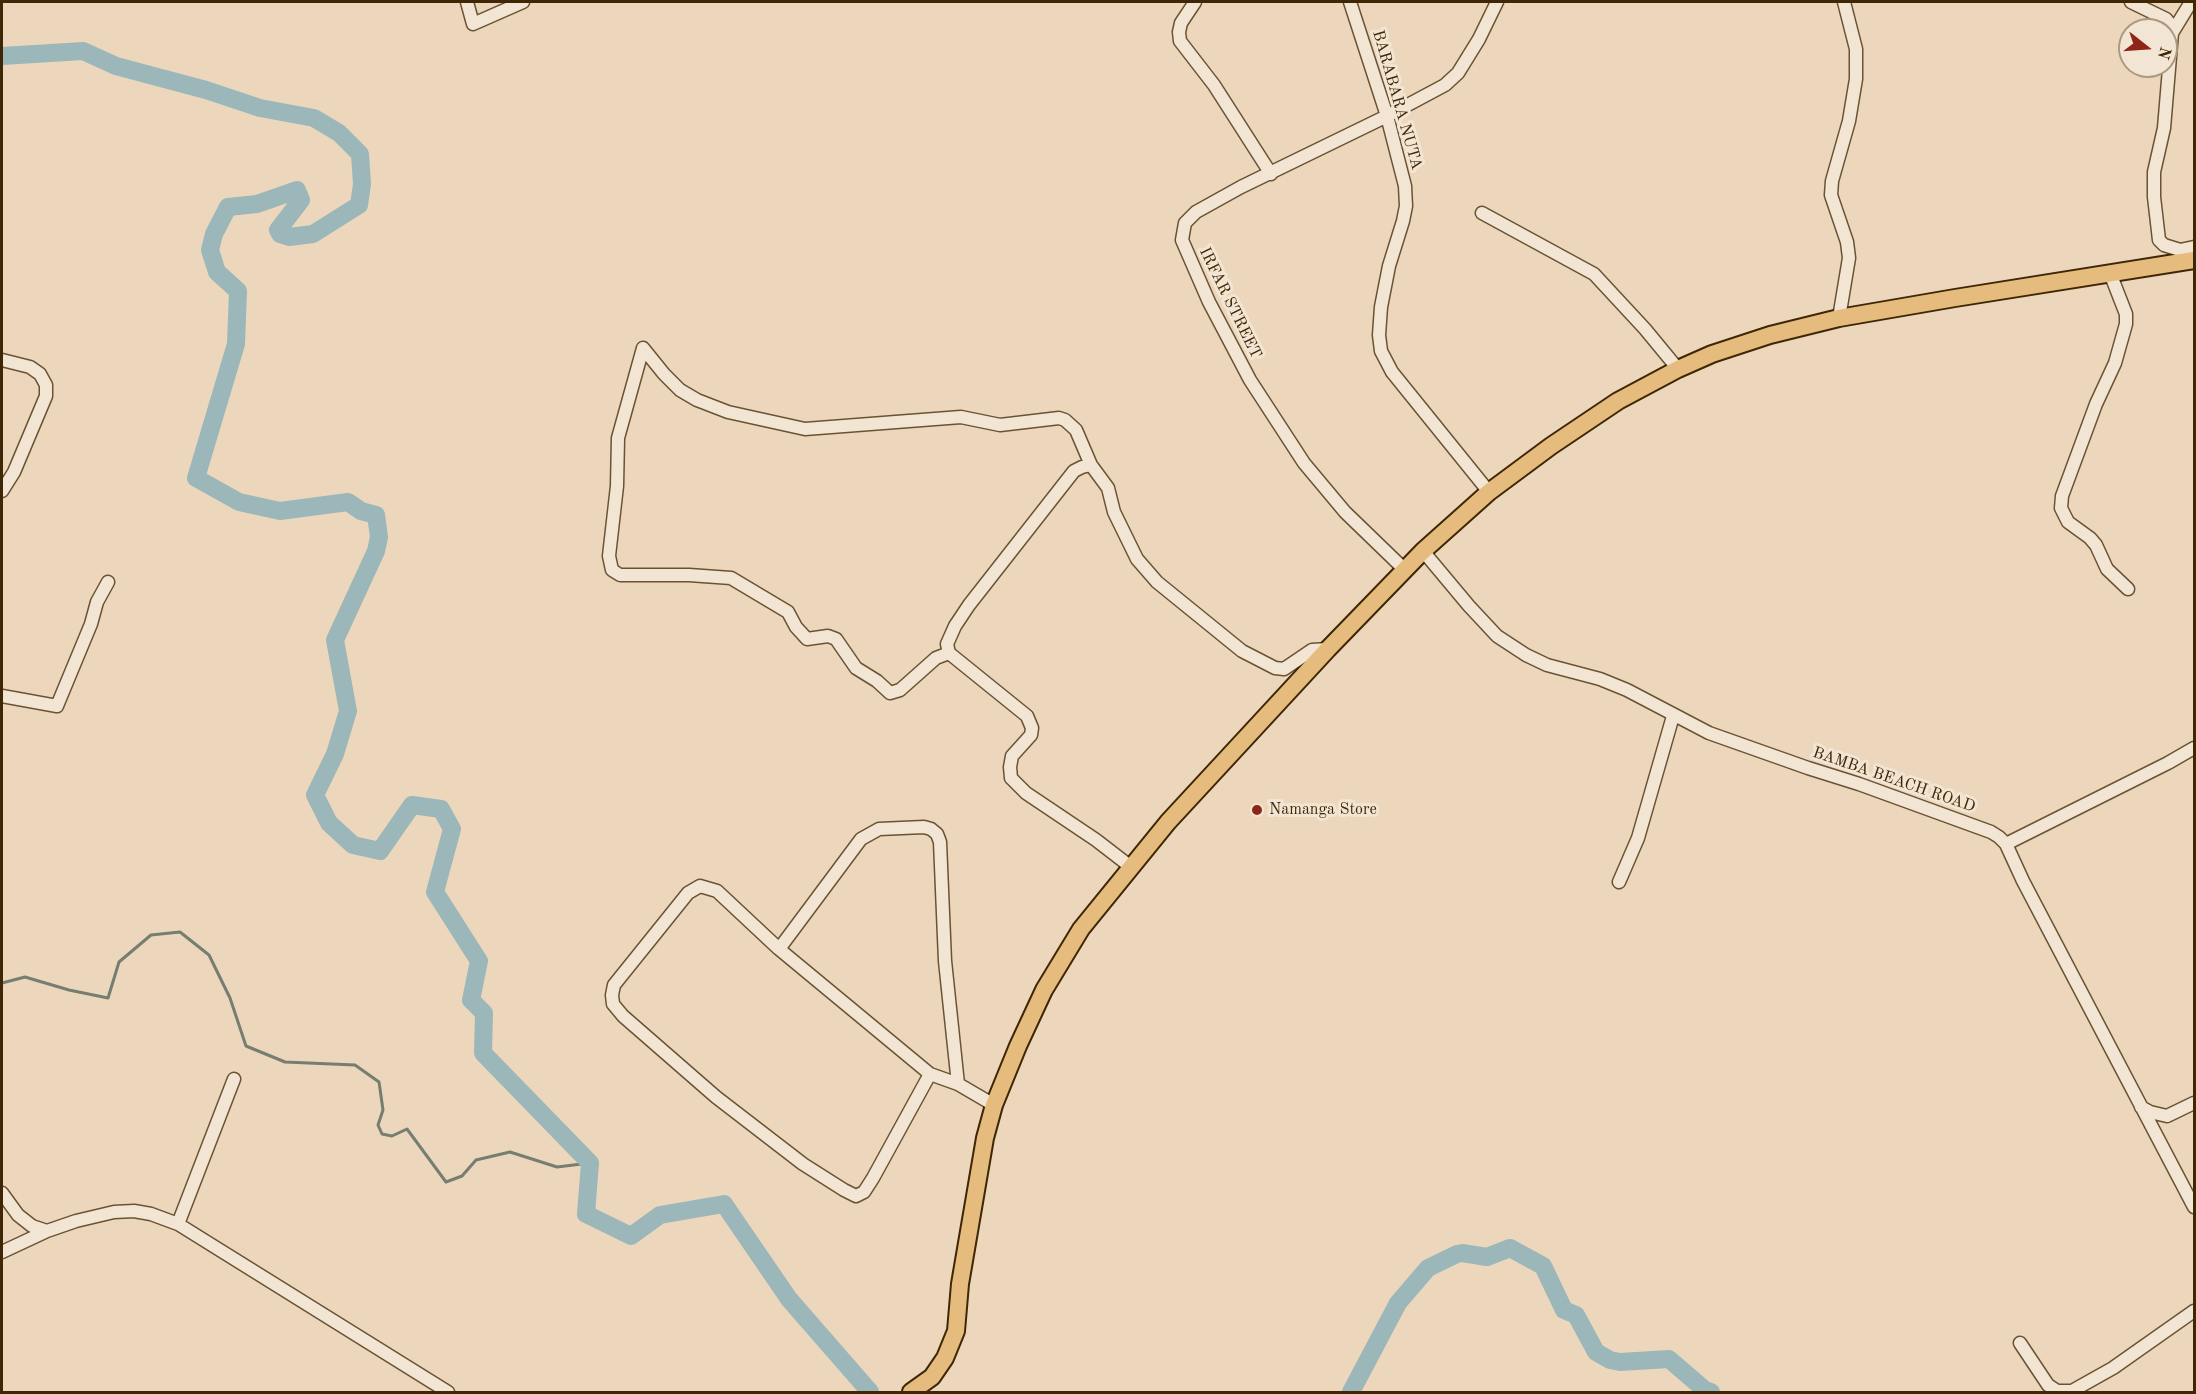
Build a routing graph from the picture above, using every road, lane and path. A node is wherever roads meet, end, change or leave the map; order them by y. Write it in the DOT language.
graph roads {
  1 [pos="466,2"];
  2 [pos="523,2"];
  3 [pos="1195,2"];
  4 [pos="1350,2"];
  5 [pos="1497,2"];
  6 [pos="1844,2"];
  7 [pos="2131,2"];
  8 [pos="2191,2"];
  9 [pos="2164,18"];
  10 [pos="2178,23"];
  11 [pos="2168,78"];
  12 [pos="1387,116"];
  13 [pos="1271,174"];
  14 [pos="1482,213"];
  15 [pos="2194,247"];
  16 [pos="2194,260"];
  17 [pos="2110,273"];
  18 [pos="1839,318"];
  19 [pos="2,360"];
  20 [pos="1678,369"];
  21 [pos="1091,465"];
  22 [pos="2,491"];
  23 [pos="1489,492"];
  24 [pos="1423,551"];
  25 [pos="1405,570"];
  26 [pos="108,582"];
  27 [pos="2128,589"];
  28 [pos="1328,649"];
  29 [pos="949,653"];
  30 [pos="2,696"];
  31 [pos="1673,716"];
  32 [pos="2194,748"];
  33 [pos="2006,844"];
  34 [pos="1131,867"];
  35 [pos="1619,882"];
  36 [pos="779,949"];
  37 [pos="930,1074"];
  38 [pos="234,1079"];
  39 [pos="958,1084"];
  40 [pos="2194,1103"];
  41 [pos="994,1105"];
  42 [pos="2141,1107"];
  43 [pos="2,1193"];
  44 [pos="2194,1207"];
  45 [pos="178,1224"];
  46 [pos="47,1231"];
  47 [pos="2,1252"];
  48 [pos="2194,1311"];
  49 [pos="2020,1343"];
  50 [pos="448,1392"];
  51 [pos="911,1392"];
  1 -- 2 [label="street"];
  3 -- 13 [label="street"];
  4 -- 12 [label="street, BARABARA NUTA"];
  5 -- 12 [label="street, IRFAR STREET"];
  6 -- 18 [label="street"];
  7 -- 9 [label="street"];
  8 -- 10 [label="street"];
  11 -- 15 [label="street"];
  12 -- 13 [label="street, IRFAR STREET"];
  12 -- 23 [label="street, BARABARA NUTA"];
  13 -- 25 [label="street, IRFAR STREET"];
  14 -- 20 [label="street"];
  16 -- 17 [label="main road"];
  17 -- 18 [label="main road"];
  17 -- 27 [label="street"];
  18 -- 20 [label="main road"];
  19 -- 22 [label="street"];
  20 -- 23 [label="main road"];
  21 -- 28 [label="street"];
  21 -- 29 [label="street"];
  21 -- 29 [label="street"];
  23 -- 24 [label="main road"];
  24 -- 25 [label="main road"];
  24 -- 31 [label="street, BAMBA BEACH ROAD"];
  25 -- 28 [label="main road"];
  26 -- 30 [label="street"];
  28 -- 34 [label="main road"];
  29 -- 34 [label="street"];
  31 -- 33 [label="street, BAMBA BEACH ROAD"];
  31 -- 35 [label="street"];
  32 -- 33 [label="street"];
  33 -- 42 [label="street, BAMBA BEACH ROAD"];
  34 -- 41 [label="main road"];
  36 -- 37 [label="street"];
  36 -- 37 [label="street"];
  36 -- 39 [label="street"];
  37 -- 39 [label="street"];
  38 -- 45 [label="street"];
  39 -- 41 [label="street"];
  40 -- 42 [label="street"];
  41 -- 51 [label="main road"];
  42 -- 44 [label="street, BAMBA BEACH ROAD"];
  43 -- 46 [label="street"];
  45 -- 46 [label="street"];
  45 -- 50 [label="street"];
  46 -- 47 [label="street"];
  48 -- 49 [label="street"];
}
